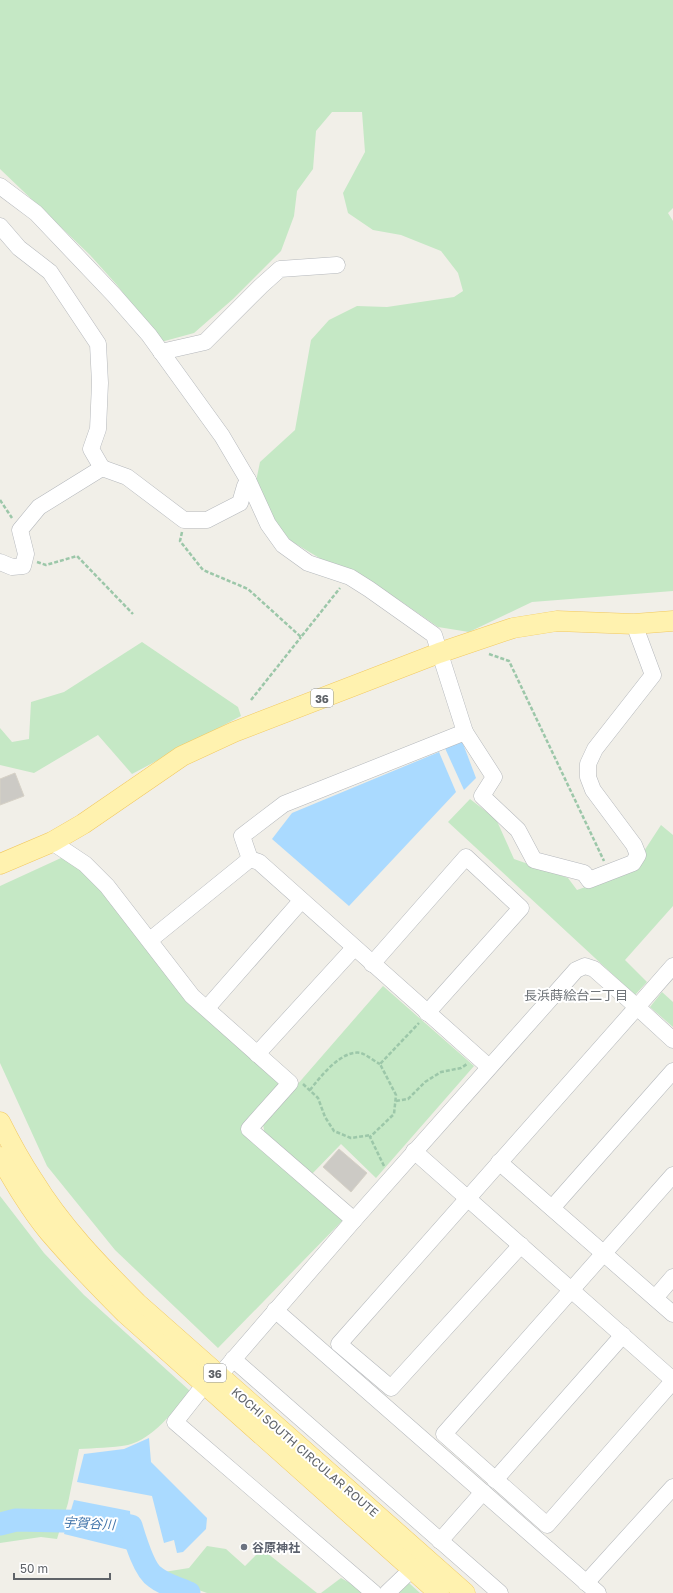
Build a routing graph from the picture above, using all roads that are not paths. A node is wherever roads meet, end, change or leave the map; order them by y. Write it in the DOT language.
graph roads {
  1 [pos="0,186"];
  2 [pos="0,226"];
  3 [pos="337,265"];
  4 [pos="161,352"];
  5 [pos="102,468"];
  6 [pos="248,480"];
  7 [pos="0,562"];
  8 [pos="673,621"];
  9 [pos="634,624"];
  10 [pos="439,653"];
  11 [pos="465,732"];
  12 [pos="52,842"];
  13 [pos="250,859"];
  14 [pos="0,864"];
  15 [pos="301,901"];
  16 [pos="150,940"];
  17 [pos="354,948"];
  18 [pos="372,964"];
  19 [pos="673,966"];
  20 [pos="637,1007"];
  21 [pos="207,1008"];
  22 [pos="428,1013"];
  23 [pos="673,1040"];
  24 [pos="257,1054"];
  25 [pos="483,1062"];
  26 [pos="673,1072"];
  27 [pos="0,1122"];
  28 [pos="414,1151"];
  29 [pos="0,1157"];
  30 [pos="499,1162"];
  31 [pos="673,1175"];
  32 [pos="468,1198"];
  33 [pos="552,1208"];
  34 [pos="354,1220"];
  35 [pos="521,1245"];
  36 [pos="602,1254"];
  37 [pos="673,1277"];
  38 [pos="571,1289"];
  39 [pos="654,1298"];
  40 [pos="275,1310"];
  41 [pos="673,1314"];
  42 [pos="623,1335"];
  43 [pos="233,1359"];
  44 [pos="212,1380"];
  45 [pos="673,1381"];
  46 [pos="495,1480"];
  47 [pos="673,1487"];
  48 [pos="483,1492"];
  49 [pos="440,1541"];
  50 [pos="412,1569"];
  51 [pos="592,1588"];
  52 [pos="374,1593"];
  53 [pos="387,1593"];
  54 [pos="439,1593"];
  55 [pos="465,1593"];
  56 [pos="500,1593"];
  1 -- 4 [label="street"];
  2 -- 5 [label="street"];
  3 -- 4 [label="street"];
  4 -- 6 [label="street"];
  5 -- 6 [label="street"];
  5 -- 7 [label="street"];
  6 -- 10 [label="street"];
  8 -- 9 [label="main road, 36"];
  9 -- 10 [label="main road, 36"];
  9 -- 11 [label="street"];
  10 -- 11 [label="street"];
  10 -- 12 [label="main road, 36"];
  11 -- 13 [label="street"];
  12 -- 14 [label="main road, 36"];
  12 -- 16 [label="street"];
  13 -- 15 [label="street"];
  13 -- 16 [label="street"];
  15 -- 17 [label="street"];
  15 -- 21 [label="street"];
  16 -- 21 [label="street"];
  17 -- 18 [label="street"];
  17 -- 24 [label="street"];
  18 -- 22 [label="street"];
  18 -- 22 [label="street"];
  19 -- 20 [label="street"];
  20 -- 23 [label="street"];
  20 -- 25 [label="street"];
  20 -- 30 [label="street"];
  21 -- 24 [label="street"];
  22 -- 25 [label="street"];
  24 -- 34 [label="street"];
  25 -- 28 [label="street"];
  26 -- 33 [label="street"];
  27 -- 44 [label="main road, KOCHI SOUTH CIRCULAR ROUTE / 36"];
  28 -- 32 [label="street"];
  28 -- 34 [label="street"];
  29 -- 44 [label="main road, KOCHI SOUTH CIRCULAR ROUTE / 36"];
  30 -- 32 [label="street"];
  30 -- 33 [label="street"];
  31 -- 36 [label="street"];
  32 -- 35 [label="street"];
  32 -- 35 [label="street"];
  33 -- 36 [label="street"];
  34 -- 40 [label="street"];
  35 -- 38 [label="street"];
  36 -- 38 [label="street"];
  36 -- 39 [label="street"];
  37 -- 39 [label="street"];
  38 -- 42 [label="street"];
  38 -- 46 [label="street"];
  39 -- 41 [label="street"];
  40 -- 43 [label="street"];
  40 -- 48 [label="street"];
  42 -- 45 [label="street"];
  42 -- 46 [label="street"];
  43 -- 44 [label="street"];
  43 -- 49 [label="street"];
  44 -- 50 [label="main road, KOCHI SOUTH CIRCULAR ROUTE / 36"];
  44 -- 52 [label="street"];
  44 -- 55 [label="main road, KOCHI SOUTH CIRCULAR ROUTE / 36"];
  45 -- 46 [label="street"];
  47 -- 51 [label="street"];
  48 -- 49 [label="street"];
  48 -- 51 [label="street"];
  49 -- 56 [label="street"];
  50 -- 53 [label="street"];
  50 -- 54 [label="main road, KOCHI SOUTH CIRCULAR ROUTE / 36"];
}
